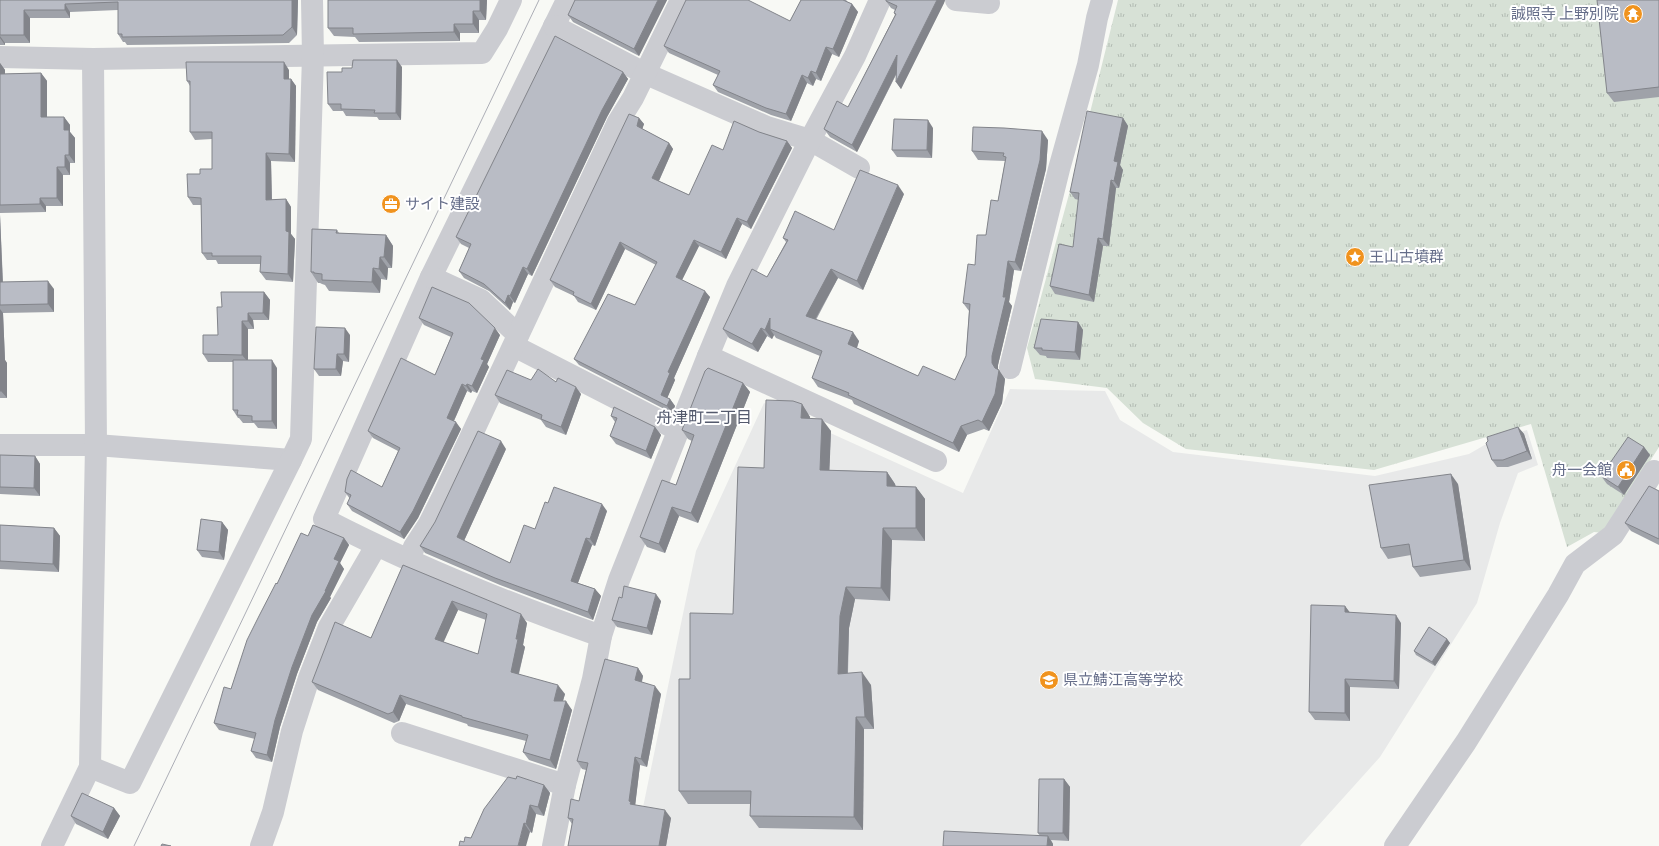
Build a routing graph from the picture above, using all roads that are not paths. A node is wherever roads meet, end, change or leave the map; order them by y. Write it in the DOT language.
graph roads {
  1 [pos="312,0"];
  2 [pos="511,0"];
  3 [pos="567,0"];
  4 [pos="681,0"];
  5 [pos="880,0"];
  6 [pos="956,0"];
  7 [pos="1102,0"];
  8 [pos="989,3"];
  9 [pos="554,26"];
  10 [pos="313,56"];
  11 [pos="0,57"];
  12 [pos="94,59"];
  13 [pos="644,73"];
  14 [pos="810,140"];
  15 [pos="859,168"];
  16 [pos="431,277"];
  17 [pos="516,341"];
  18 [pos="708,356"];
  19 [pos="1010,368"];
  20 [pos="678,430"];
  21 [pos="0,445"];
  22 [pos="96,445"];
  23 [pos="291,460"];
  24 [pos="936,461"];
  25 [pos="1658,469"];
  26 [pos="376,546"];
  27 [pos="409,560"];
  28 [pos="601,636"];
  29 [pos="402,733"];
  30 [pos="90,767"];
  31 [pos="565,785"];
  32 [pos="52,846"];
  33 [pos="261,846"];
  34 [pos="553,846"];
  35 [pos="1395,846"];
  1 -- 10 [label="street"];
  2 -- 10 [label="street"];
  3 -- 9 [label="street"];
  4 -- 13 [label="street"];
  5 -- 14 [label="street"];
  6 -- 8 [label="street"];
  7 -- 19 [label="street"];
  9 -- 13 [label="street"];
  9 -- 16 [label="street"];
  10 -- 12 [label="street"];
  10 -- 23 [label="street"];
  11 -- 12 [label="street"];
  12 -- 22 [label="street"];
  13 -- 14 [label="street"];
  13 -- 17 [label="street"];
  14 -- 15 [label="street"];
  14 -- 18 [label="street"];
  16 -- 17 [label="street"];
  16 -- 26 [label="street"];
  17 -- 20 [label="street"];
  17 -- 27 [label="street"];
  18 -- 20 [label="street"];
  18 -- 24 [label="street"];
  20 -- 28 [label="street"];
  21 -- 22 [label="street"];
  22 -- 23 [label="street"];
  22 -- 30 [label="street"];
  23 -- 30 [label="street"];
  25 -- 35 [label="street"];
  26 -- 27 [label="street"];
  26 -- 33 [label="street"];
  27 -- 28 [label="street"];
  28 -- 31 [label="street"];
  29 -- 31 [label="street"];
  30 -- 32 [label="street"];
  31 -- 34 [label="street"];
}
